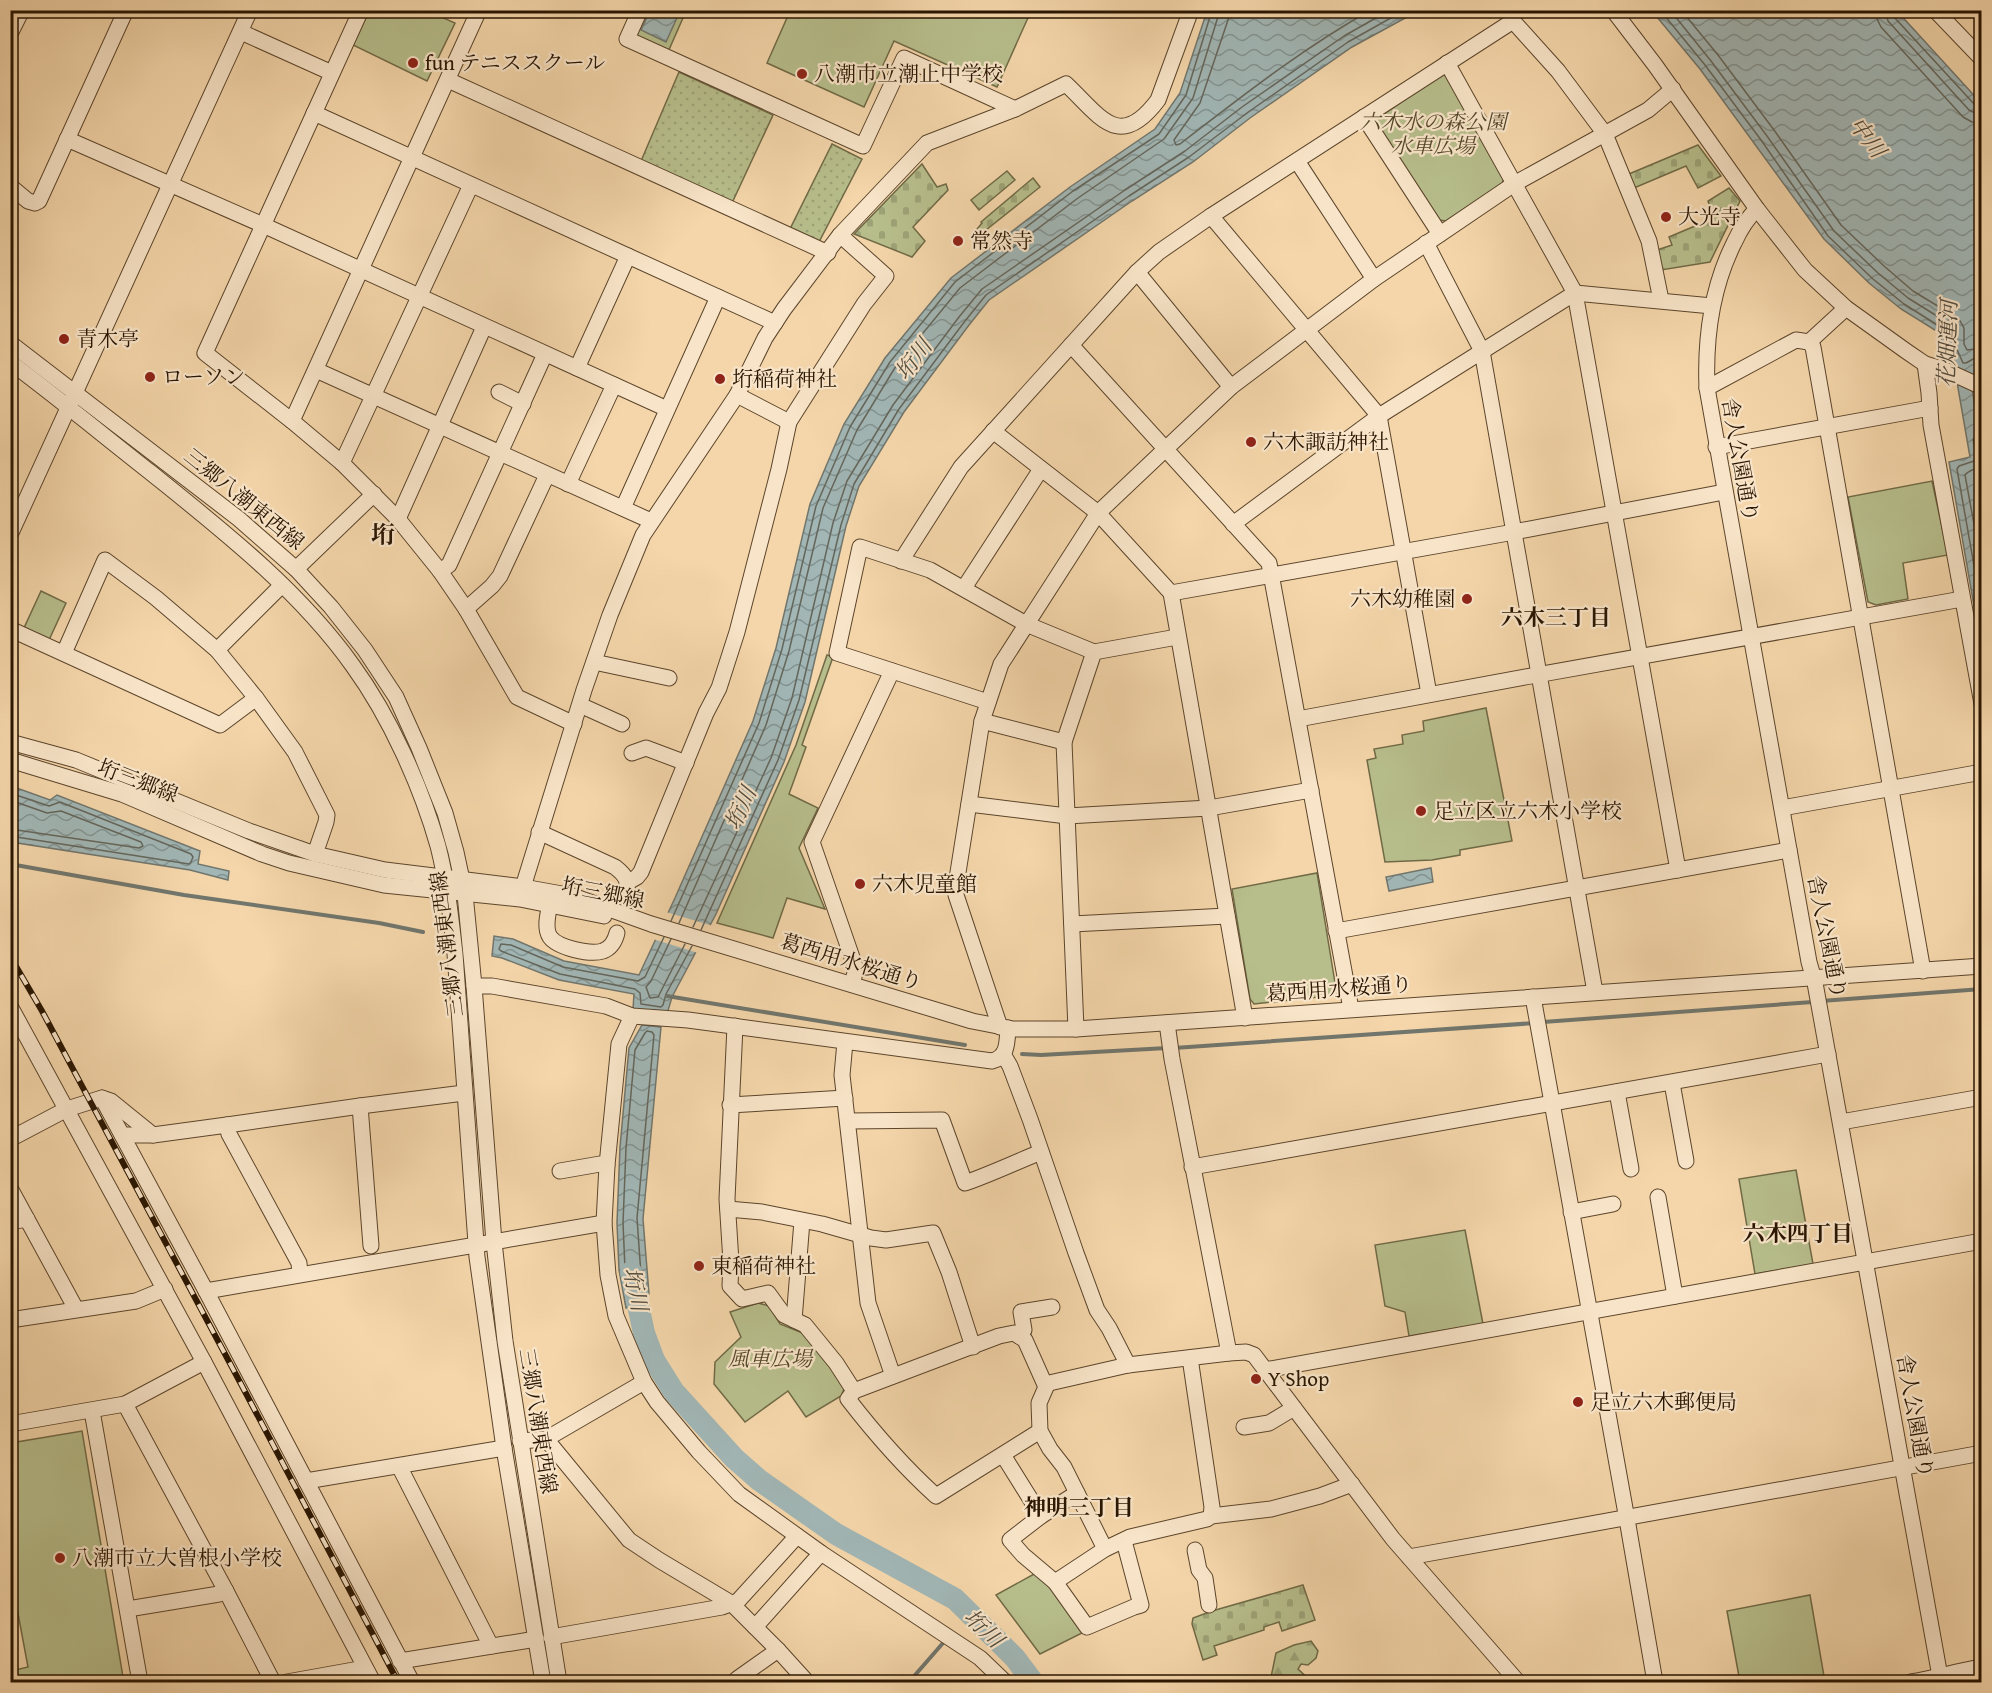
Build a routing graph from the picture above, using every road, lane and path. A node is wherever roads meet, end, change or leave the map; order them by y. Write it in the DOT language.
graph roads {
  1 [pos="22,10"];
  2 [pos="126,10"];
  3 [pos="250,10"];
  4 [pos="361,10"];
  5 [pos="479,10"];
  6 [pos="640,10"];
  7 [pos="1191,10"];
  8 [pos="1612,10"];
  9 [pos="1935,10"];
  10 [pos="240,32"];
  11 [pos="10,34"];
  12 [pos="1982,58"];
  13 [pos="1447,63"];
  14 [pos="332,73"];
  15 [pos="448,80"];
  16 [pos="1673,89"];
  17 [pos="1015,109"];
  18 [pos="314,113"];
  19 [pos="1364,117"];
  20 [pos="1605,134"];
  21 [pos="67,139"];
  22 [pos="413,158"];
  23 [pos="1296,161"];
  24 [pos="471,184"];
  25 [pos="1514,184"];
  26 [pos="171,185"];
  27 [pos="10,186"];
  28 [pos="1757,209"];
  29 [pos="1211,216"];
  30 [pos="263,225"];
  31 [pos="1440,234"];
  32 [pos="840,236"];
  33 [pos="1426,243"];
  34 [pos="828,252"];
  35 [pos="628,256"];
  36 [pos="360,270"];
  37 [pos="1137,272"];
  38 [pos="1374,279"];
  39 [pos="1575,293"];
  40 [pos="419,295"];
  41 [pos="718,297"];
  42 [pos="1661,300"];
  43 [pos="1712,306"];
  44 [pos="1846,308"];
  45 [pos="775,323"];
  46 [pos="484,327"];
  47 [pos="1306,329"];
  48 [pos="1809,342"];
  49 [pos="10,344"];
  50 [pos="1071,345"];
  51 [pos="1482,351"];
  52 [pos="545,354"];
  53 [pos="10,362"];
  54 [pos="1925,364"];
  55 [pos="577,368"];
  56 [pos="316,370"];
  57 [pos="614,385"];
  58 [pos="1980,386"];
  59 [pos="1231,387"];
  60 [pos="1707,388"];
  61 [pos="75,392"];
  62 [pos="499,392"];
  63 [pos="373,394"];
  64 [pos="737,395"];
  65 [pos="523,404"];
  66 [pos="68,407"];
  67 [pos="1930,408"];
  68 [pos="668,409"];
  69 [pos="1379,416"];
  70 [pos="292,421"];
  71 [pos="789,422"];
  72 [pos="439,426"];
  73 [pos="1828,427"];
  74 [pos="993,431"];
  75 [pos="1716,447"];
  76 [pos="1165,450"];
  77 [pos="500,453"];
  78 [pos="342,463"];
  79 [pos="1041,469"];
  80 [pos="547,475"];
  81 [pos="568,484"];
  82 [pos="1724,492"];
  83 [pos="374,494"];
  84 [pos="623,508"];
  85 [pos="1098,513"];
  86 [pos="1614,513"];
  87 [pos="398,519"];
  88 [pos="651,521"];
  89 [pos="1233,524"];
  90 [pos="1514,532"];
  91 [pos="10,535"];
  92 [pos="1403,551"];
  93 [pos="901,561"];
  94 [pos="296,569"];
  95 [pos="440,571"];
  96 [pos="1271,575"];
  97 [pos="282,585"];
  98 [pos="964,588"];
  99 [pos="1171,593"];
  100 [pos="1962,599"];
  101 [pos="466,609"];
  102 [pos="1861,617"];
  103 [pos="1026,624"];
  104 [pos="10,629"];
  105 [pos="1177,637"];
  106 [pos="1751,638"];
  107 [pos="217,650"];
  108 [pos="1094,652"];
  109 [pos="64,653"];
  110 [pos="1639,657"];
  111 [pos="594,662"];
  112 [pos="892,671"];
  113 [pos="1540,674"];
  114 [pos="669,678"];
  115 [pos="1429,694"];
  116 [pos="256,698"];
  117 [pos="988,702"];
  118 [pos="1982,704"];
  119 [pos="580,705"];
  120 [pos="1298,719"];
  121 [pos="981,721"];
  122 [pos="574,724"];
  123 [pos="622,724"];
  124 [pos="10,742"];
  125 [pos="1064,742"];
  126 [pos="632,753"];
  127 [pos="10,760"];
  128 [pos="686,763"];
  129 [pos="1982,772"];
  130 [pos="1892,788"];
  131 [pos="1311,790"];
  132 [pos="969,804"];
  133 [pos="1209,808"];
  134 [pos="1782,808"];
  135 [pos="1067,816"];
  136 [pos="539,832"];
  137 [pos="1789,850"];
  138 [pos="315,854"];
  139 [pos="1678,870"];
  140 [pos="446,885"];
  141 [pos="464,887"];
  142 [pos="523,887"];
  143 [pos="1577,888"];
  144 [pos="550,904"];
  145 [pos="1227,916"];
  146 [pos="651,924"];
  147 [pos="1072,924"];
  148 [pos="1336,931"];
  149 [pos="618,933"];
  150 [pos="1982,966"];
  151 [pos="1923,971"];
  152 [pos="1813,977"];
  153 [pos="852,984"];
  154 [pos="474,986"];
  155 [pos="1595,992"];
  156 [pos="1534,1004"];
  157 [pos="10,1006"];
  158 [pos="1351,1009"];
  159 [pos="632,1016"];
  160 [pos="1245,1018"];
  161 [pos="1167,1023"];
  162 [pos="735,1026"];
  163 [pos="1004,1028"];
  164 [pos="1076,1029"];
  165 [pos="845,1042"];
  166 [pos="1828,1054"];
  167 [pos="1006,1057"];
  168 [pos="1672,1083"];
  169 [pos="1617,1092"];
  170 [pos="464,1093"];
  171 [pos="1982,1097"];
  172 [pos="102,1098"];
  173 [pos="845,1098"];
  174 [pos="1551,1104"];
  175 [pos="730,1105"];
  176 [pos="360,1106"];
  177 [pos="67,1109"];
  178 [pos="848,1121"];
  179 [pos="1841,1122"];
  180 [pos="227,1125"];
  181 [pos="122,1135"];
  182 [pos="153,1135"];
  183 [pos="10,1139"];
  184 [pos="1041,1152"];
  185 [pos="1686,1161"];
  186 [pos="607,1165"];
  187 [pos="1192,1167"];
  188 [pos="1631,1169"];
  189 [pos="560,1171"];
  190 [pos="10,1188"];
  191 [pos="1658,1197"];
  192 [pos="1612,1204"];
  193 [pos="728,1209"];
  194 [pos="1571,1212"];
  195 [pos="27,1219"];
  196 [pos="802,1221"];
  197 [pos="10,1222"];
  198 [pos="604,1222"];
  199 [pos="861,1234"];
  200 [pos="1982,1241"];
  201 [pos="494,1242"];
  202 [pos="476,1245"];
  203 [pos="371,1246"];
  204 [pos="1866,1262"];
  205 [pos="300,1274"];
  206 [pos="165,1289"];
  207 [pos="206,1291"];
  208 [pos="1675,1296"];
  209 [pos="1052,1307"];
  210 [pos="76,1309"];
  211 [pos="1589,1310"];
  212 [pos="10,1320"];
  213 [pos="794,1320"];
  214 [pos="1019,1336"];
  215 [pos="973,1347"];
  216 [pos="1229,1353"];
  217 [pos="1190,1358"];
  218 [pos="204,1362"];
  219 [pos="1128,1365"];
  220 [pos="1265,1370"];
  221 [pos="893,1376"];
  222 [pos="644,1382"];
  223 [pos="1045,1384"];
  224 [pos="854,1391"];
  225 [pos="125,1404"];
  226 [pos="1294,1408"];
  227 [pos="92,1411"];
  228 [pos="10,1424"];
  229 [pos="1244,1427"];
  230 [pos="1040,1431"];
  231 [pos="546,1439"];
  232 [pos="520,1441"];
  233 [pos="504,1448"];
  234 [pos="1982,1453"];
  235 [pos="1003,1455"];
  236 [pos="399,1466"];
  237 [pos="1903,1467"];
  238 [pos="306,1481"];
  239 [pos="1352,1484"];
  240 [pos="1077,1493"];
  241 [pos="1041,1516"];
  242 [pos="1211,1516"];
  243 [pos="1627,1518"];
  244 [pos="797,1536"];
  245 [pos="1124,1541"];
  246 [pos="1105,1549"];
  247 [pos="1196,1550"];
  248 [pos="821,1553"];
  249 [pos="1409,1557"];
  250 [pos="1055,1582"];
  251 [pos="226,1591"];
  252 [pos="731,1603"];
  253 [pos="1209,1605"];
  254 [pos="128,1609"];
  255 [pos="755,1627"];
  256 [pos="544,1638"];
  257 [pos="491,1646"];
  258 [pos="778,1650"];
  259 [pos="400,1661"];
  260 [pos="1982,1667"];
  261 [pos="365,1668"];
  262 [pos="1941,1679"];
  263 [pos="140,1683"];
  264 [pos="273,1683"];
  265 [pos="287,1683"];
  266 [pos="372,1683"];
  267 [pos="412,1683"];
  268 [pos="543,1683"];
  269 [pos="559,1683"];
  270 [pos="738,1683"];
  271 [pos="807,1683"];
  272 [pos="1005,1683"];
  273 [pos="1518,1683"];
  274 [pos="1655,1683"];
  275 [pos="1911,1683"];
  1 -- 11 [label="street"];
  2 -- 21 [label="street"];
  3 -- 10 [label="street"];
  4 -- 14 [label="street"];
  5 -- 15 [label="street"];
  6 -- 17 [label="street"];
  7 -- 17 [label="street"];
  8 -- 16 [label="street"];
  9 -- 12 [label="street"];
  10 -- 14 [label="street"];
  10 -- 26 [label="street"];
  13 -- 19 [label="street"];
  13 -- 20 [label="street"];
  13 -- 25 [label="street"];
  14 -- 18 [label="street"];
  15 -- 22 [label="street"];
  15 -- 34 [label="street"];
  16 -- 20 [label="street"];
  16 -- 28 [label="street"];
  17 -- 32 [label="street"];
  18 -- 22 [label="street"];
  18 -- 30 [label="street"];
  19 -- 23 [label="street"];
  19 -- 31 [label="street"];
  20 -- 25 [label="street"];
  20 -- 42 [label="street"];
  21 -- 26 [label="street"];
  21 -- 27 [label="street"];
  22 -- 24 [label="street"];
  22 -- 36 [label="street"];
  23 -- 29 [label="street"];
  23 -- 38 [label="street"];
  24 -- 35 [label="street"];
  24 -- 40 [label="street"];
  25 -- 31 [label="street"];
  25 -- 39 [label="street"];
  26 -- 30 [label="street"];
  26 -- 61 [label="street"];
  28 -- 43 [label="street, 舎人公園通り"];
  28 -- 44 [label="street"];
  29 -- 37 [label="street"];
  29 -- 47 [label="street"];
  30 -- 36 [label="street"];
  30 -- 70 [label="street"];
  31 -- 33 [label="street"];
  32 -- 34 [label="street"];
  32 -- 71 [label="street"];
  33 -- 38 [label="street"];
  33 -- 51 [label="street"];
  34 -- 45 [label="street"];
  35 -- 41 [label="street"];
  35 -- 55 [label="street"];
  36 -- 40 [label="street"];
  36 -- 56 [label="street"];
  37 -- 50 [label="street"];
  37 -- 59 [label="street"];
  38 -- 47 [label="street"];
  39 -- 42 [label="street"];
  39 -- 51 [label="street"];
  39 -- 86 [label="street"];
  40 -- 46 [label="street"];
  40 -- 63 [label="street"];
  41 -- 45 [label="street"];
  41 -- 68 [label="street"];
  42 -- 43 [label="street"];
  43 -- 60 [label="street, 舎人公園通り"];
  44 -- 48 [label="street"];
  44 -- 54 [label="street"];
  45 -- 64 [label="street"];
  46 -- 52 [label="street"];
  46 -- 72 [label="street"];
  47 -- 59 [label="street"];
  47 -- 69 [label="street"];
  48 -- 60 [label="street"];
  48 -- 73 [label="street"];
  49 -- 61 [label="street, 三郷八潮東西線"];
  50 -- 74 [label="street"];
  50 -- 76 [label="street"];
  51 -- 69 [label="street"];
  51 -- 90 [label="street"];
  52 -- 55 [label="street"];
  52 -- 65 [label="street"];
  53 -- 66 [label="street, 三郷八潮東西線"];
  54 -- 58 [label="street"];
  54 -- 67 [label="street"];
  55 -- 57 [label="street"];
  56 -- 63 [label="street"];
  56 -- 70 [label="street"];
  57 -- 68 [label="street"];
  57 -- 81 [label="street"];
  59 -- 76 [label="street"];
  60 -- 75 [label="street, 舎人公園通り"];
  61 -- 66 [label="street"];
  61 -- 94 [label="street, 三郷八潮東西線"];
  62 -- 65 [label="street"];
  63 -- 72 [label="street"];
  63 -- 78 [label="street"];
  64 -- 71 [label="street"];
  64 -- 88 [label="street"];
  65 -- 77 [label="street"];
  66 -- 91 [label="street"];
  66 -- 97 [label="street, 三郷八潮東西線"];
  67 -- 73 [label="street"];
  67 -- 100 [label="street"];
  68 -- 84 [label="street"];
  69 -- 89 [label="street"];
  69 -- 92 [label="street"];
  70 -- 78 [label="street"];
  71 -- 128 [label="street"];
  72 -- 77 [label="street"];
  72 -- 87 [label="street"];
  73 -- 75 [label="street"];
  73 -- 102 [label="street"];
  74 -- 79 [label="street"];
  74 -- 93 [label="street"];
  75 -- 82 [label="street, 舎人公園通り"];
  76 -- 85 [label="street"];
  76 -- 89 [label="street"];
  77 -- 80 [label="street"];
  77 -- 95 [label="street"];
  78 -- 83 [label="street"];
  79 -- 85 [label="street"];
  79 -- 98 [label="street"];
  80 -- 81 [label="street"];
  80 -- 101 [label="street"];
  81 -- 84 [label="street"];
  82 -- 86 [label="street"];
  82 -- 106 [label="street, 舎人公園通り"];
  83 -- 87 [label="street"];
  83 -- 94 [label="street"];
  84 -- 88 [label="street"];
  85 -- 99 [label="street"];
  85 -- 103 [label="street"];
  86 -- 90 [label="street"];
  86 -- 110 [label="street"];
  87 -- 95 [label="street"];
  88 -- 111 [label="street"];
  89 -- 96 [label="street"];
  90 -- 92 [label="street"];
  90 -- 113 [label="street"];
  92 -- 96 [label="street"];
  92 -- 115 [label="street"];
  93 -- 98 [label="street"];
  93 -- 112 [label="street"];
  94 -- 141 [label="street, 三郷八潮東西線"];
  95 -- 101 [label="street"];
  96 -- 99 [label="street"];
  96 -- 120 [label="street"];
  97 -- 107 [label="street"];
  97 -- 140 [label="street, 三郷八潮東西線"];
  98 -- 103 [label="street"];
  99 -- 105 [label="street"];
  100 -- 102 [label="street"];
  100 -- 118 [label="street"];
  101 -- 122 [label="street"];
  102 -- 106 [label="street"];
  102 -- 130 [label="street"];
  103 -- 108 [label="street"];
  103 -- 117 [label="street"];
  104 -- 109 [label="street"];
  105 -- 108 [label="street"];
  105 -- 133 [label="street"];
  106 -- 110 [label="street"];
  106 -- 134 [label="street, 舎人公園通り"];
  107 -- 109 [label="street"];
  107 -- 116 [label="street"];
  108 -- 125 [label="street"];
  109 -- 116 [label="street"];
  110 -- 113 [label="street"];
  110 -- 139 [label="street"];
  111 -- 114 [label="street"];
  111 -- 119 [label="street"];
  112 -- 117 [label="street"];
  112 -- 153 [label="street"];
  113 -- 115 [label="street"];
  113 -- 143 [label="street"];
  115 -- 120 [label="street"];
  116 -- 138 [label="street"];
  117 -- 121 [label="street"];
  119 -- 122 [label="street"];
  119 -- 123 [label="street"];
  120 -- 131 [label="street"];
  121 -- 125 [label="street"];
  121 -- 132 [label="street"];
  122 -- 136 [label="street"];
  124 -- 138 [label="street, 垳三郷線"];
  125 -- 135 [label="street"];
  126 -- 128 [label="street"];
  127 -- 140 [label="street, 垳三郷線"];
  128 -- 136 [label="street"];
  129 -- 130 [label="street"];
  130 -- 134 [label="street"];
  130 -- 151 [label="street"];
  131 -- 133 [label="street"];
  131 -- 148 [label="street"];
  132 -- 135 [label="street"];
  132 -- 163 [label="street"];
  133 -- 135 [label="street"];
  133 -- 145 [label="street"];
  134 -- 137 [label="street, 舎人公園通り"];
  135 -- 147 [label="street"];
  136 -- 142 [label="street"];
  137 -- 139 [label="street"];
  137 -- 152 [label="street, 舎人公園通り"];
  138 -- 140 [label="street, 垳三郷線"];
  139 -- 143 [label="street"];
  140 -- 141 [label="street, 垳三郷線"];
  140 -- 170 [label="street, 三郷八潮東西線"];
  141 -- 142 [label="street, 垳三郷線"];
  141 -- 144 [label="street, 垳三郷線"];
  141 -- 154 [label="street, 三郷八潮東西線"];
  142 -- 146 [label="street, 垳三郷線"];
  143 -- 148 [label="street"];
  143 -- 155 [label="street"];
  144 -- 146 [label="street, 垳三郷線"];
  144 -- 149 [label="street"];
  145 -- 147 [label="street"];
  145 -- 160 [label="street"];
  146 -- 153 [label="street, 葛西用水桜通り"];
  147 -- 164 [label="street"];
  148 -- 158 [label="street"];
  150 -- 151 [label="street, 葛西用水桜通り"];
  151 -- 152 [label="street, 葛西用水桜通り"];
  152 -- 155 [label="street, 葛西用水桜通り"];
  152 -- 166 [label="street, 舎人公園通り"];
  153 -- 163 [label="street, 葛西用水桜通り"];
  154 -- 159 [label="street"];
  154 -- 201 [label="street, 三郷八潮東西線"];
  155 -- 156 [label="street, 葛西用水桜通り"];
  156 -- 158 [label="street, 葛西用水桜通り"];
  156 -- 174 [label="street"];
  157 -- 177 [label="street"];
  158 -- 160 [label="street, 葛西用水桜通り"];
  159 -- 162 [label="street"];
  159 -- 186 [label="street"];
  160 -- 161 [label="street, 葛西用水桜通り"];
  161 -- 164 [label="street, 葛西用水桜通り"];
  161 -- 187 [label="street"];
  162 -- 165 [label="street"];
  162 -- 175 [label="street"];
  163 -- 164 [label="street, 葛西用水桜通り"];
  163 -- 167 [label="street"];
  165 -- 167 [label="street"];
  165 -- 173 [label="street"];
  166 -- 168 [label="street"];
  166 -- 179 [label="street, 舎人公園通り"];
  167 -- 184 [label="street"];
  168 -- 169 [label="street"];
  168 -- 185 [label="street"];
  169 -- 174 [label="street"];
  169 -- 188 [label="street"];
  170 -- 176 [label="street"];
  170 -- 202 [label="street, 三郷八潮東西線"];
  171 -- 179 [label="street"];
  172 -- 177 [label="street"];
  172 -- 181 [label="street"];
  172 -- 182 [label="street"];
  173 -- 175 [label="street"];
  173 -- 178 [label="street"];
  174 -- 187 [label="street"];
  174 -- 194 [label="street"];
  175 -- 193 [label="street"];
  176 -- 180 [label="street"];
  176 -- 203 [label="street"];
  177 -- 183 [label="street"];
  177 -- 206 [label="street"];
  178 -- 184 [label="street"];
  178 -- 199 [label="street"];
  179 -- 204 [label="street, 舎人公園通り"];
  180 -- 182 [label="street"];
  180 -- 205 [label="street"];
  181 -- 182 [label="street"];
  181 -- 207 [label="street"];
  184 -- 219 [label="street"];
  186 -- 189 [label="street"];
  186 -- 198 [label="street"];
  187 -- 216 [label="street"];
  190 -- 195 [label="street"];
  191 -- 208 [label="street"];
  192 -- 194 [label="street"];
  193 -- 196 [label="street"];
  193 -- 213 [label="street"];
  194 -- 211 [label="street"];
  195 -- 197 [label="street"];
  195 -- 210 [label="street"];
  196 -- 199 [label="street"];
  196 -- 213 [label="street"];
  198 -- 201 [label="street"];
  198 -- 222 [label="street"];
  199 -- 215 [label="street"];
  199 -- 221 [label="street"];
  200 -- 204 [label="street"];
  201 -- 202 [label="street"];
  201 -- 232 [label="street, 三郷八潮東西線"];
  202 -- 205 [label="street"];
  202 -- 233 [label="street, 三郷八潮東西線"];
  204 -- 208 [label="street"];
  204 -- 237 [label="street, 舎人公園通り"];
  205 -- 207 [label="street"];
  206 -- 210 [label="street"];
  206 -- 218 [label="street"];
  207 -- 238 [label="street"];
  208 -- 211 [label="street"];
  209 -- 214 [label="street"];
  210 -- 212 [label="street"];
  211 -- 220 [label="street"];
  211 -- 243 [label="street"];
  213 -- 224 [label="street"];
  214 -- 215 [label="street"];
  214 -- 223 [label="street"];
  215 -- 221 [label="street"];
  216 -- 217 [label="street"];
  216 -- 220 [label="street"];
  217 -- 219 [label="street"];
  217 -- 242 [label="street"];
  218 -- 225 [label="street"];
  218 -- 261 [label="street"];
  219 -- 223 [label="street"];
  220 -- 226 [label="street"];
  221 -- 224 [label="street"];
  222 -- 231 [label="street"];
  222 -- 244 [label="street"];
  223 -- 230 [label="street"];
  224 -- 235 [label="street"];
  225 -- 227 [label="street"];
  225 -- 251 [label="street"];
  226 -- 229 [label="street"];
  226 -- 239 [label="street"];
  227 -- 228 [label="street"];
  227 -- 254 [label="street"];
  230 -- 235 [label="street"];
  230 -- 240 [label="street"];
  231 -- 232 [label="street"];
  231 -- 252 [label="street"];
  232 -- 256 [label="street, 三郷八潮東西線"];
  233 -- 236 [label="street"];
  233 -- 256 [label="street, 三郷八潮東西線"];
  234 -- 237 [label="street"];
  235 -- 241 [label="street"];
  236 -- 238 [label="street"];
  236 -- 257 [label="street"];
  237 -- 243 [label="street"];
  237 -- 262 [label="street, 舎人公園通り"];
  238 -- 259 [label="street"];
  239 -- 242 [label="street"];
  239 -- 249 [label="street"];
  240 -- 241 [label="street"];
  240 -- 246 [label="street"];
  241 -- 250 [label="street"];
  242 -- 245 [label="street"];
  243 -- 249 [label="street"];
  243 -- 274 [label="street"];
  244 -- 248 [label="street"];
  244 -- 252 [label="street"];
  245 -- 246 [label="street"];
  245 -- 250 [label="street"];
  246 -- 250 [label="street"];
  247 -- 253 [label="street"];
  248 -- 255 [label="street"];
  248 -- 272 [label="street"];
  249 -- 273 [label="street"];
  251 -- 254 [label="street"];
  251 -- 264 [label="street"];
  252 -- 255 [label="street"];
  252 -- 256 [label="street"];
  254 -- 263 [label="street"];
  255 -- 258 [label="street"];
  256 -- 257 [label="street"];
  256 -- 268 [label="street, 三郷八潮東西線"];
  256 -- 269 [label="street, 三郷八潮東西線"];
  257 -- 259 [label="street"];
  258 -- 270 [label="street"];
  258 -- 271 [label="street"];
  259 -- 267 [label="street"];
  260 -- 262 [label="street"];
  261 -- 265 [label="street"];
  261 -- 266 [label="street"];
  262 -- 275 [label="street"];
}
